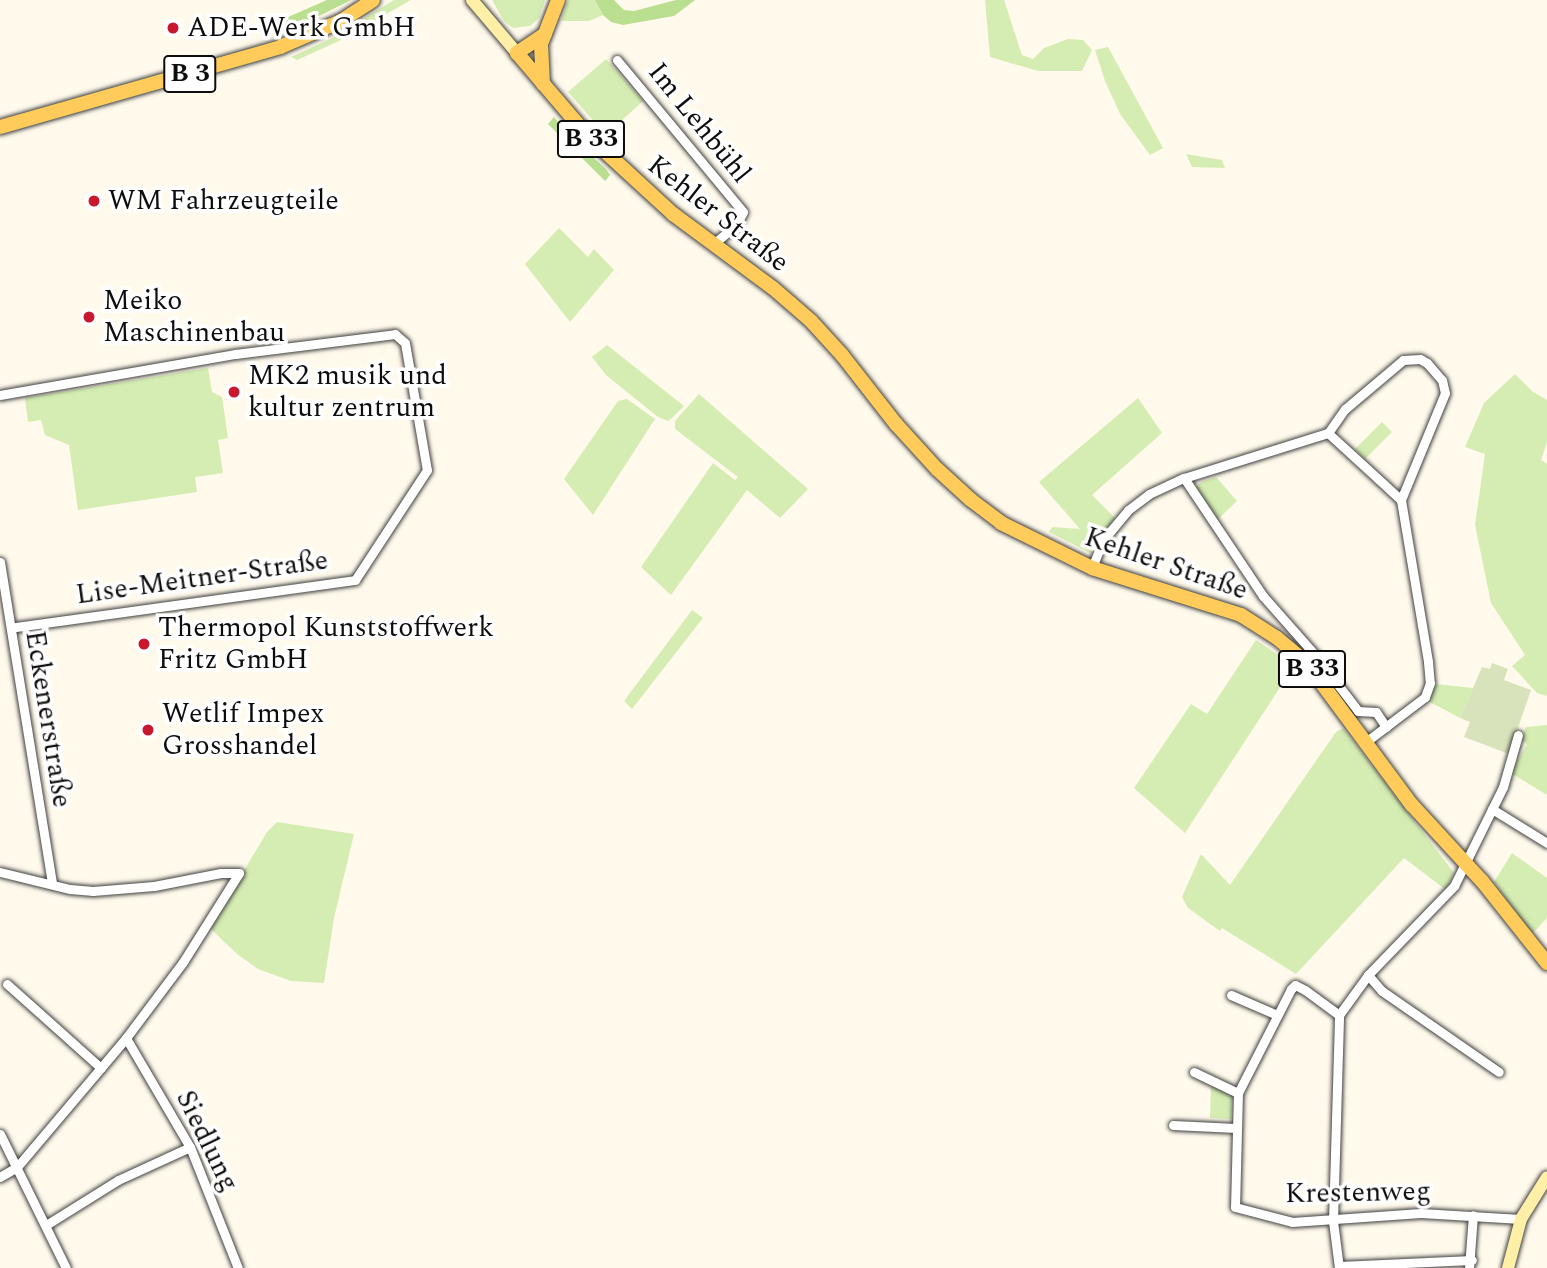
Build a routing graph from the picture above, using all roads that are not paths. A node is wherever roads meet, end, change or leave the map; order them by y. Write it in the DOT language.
graph roads {
  1 [pos="373,0"];
  2 [pos="472,0"];
  3 [pos="558,0"];
  4 [pos="545,34"];
  5 [pos="517,53"];
  6 [pos="617,60"];
  7 [pos="543,84"];
  8 [pos="0,127"];
  9 [pos="712,244"];
  10 [pos="0,395"];
  11 [pos="1328,433"];
  12 [pos="1184,478"];
  13 [pos="1401,500"];
  14 [pos="0,562"];
  15 [pos="1092,568"];
  16 [pos="11,628"];
  17 [pos="1386,726"];
  18 [pos="1518,735"];
  19 [pos="1367,741"];
  20 [pos="1492,809"];
  21 [pos="1547,843"];
  22 [pos="1464,862"];
  23 [pos="0,872"];
  24 [pos="52,883"];
  25 [pos="1547,963"];
  26 [pos="1368,975"];
  27 [pos="7,984"];
  28 [pos="1231,995"];
  29 [pos="1277,1015"];
  30 [pos="1339,1015"];
  31 [pos="126,1038"];
  32 [pos="102,1068"];
  33 [pos="1194,1072"];
  34 [pos="1499,1072"];
  35 [pos="1238,1093"];
  36 [pos="1173,1125"];
  37 [pos="1236,1128"];
  38 [pos="0,1134"];
  39 [pos="190,1147"];
  40 [pos="17,1167"];
  41 [pos="0,1177"];
  42 [pos="1547,1177"];
  43 [pos="1473,1215"];
  44 [pos="1521,1219"];
  45 [pos="1333,1221"];
  46 [pos="46,1225"];
  47 [pos="1470,1264"];
  48 [pos="1339,1267"];
  49 [pos="66,1268"];
  50 [pos="238,1268"];
  51 [pos="1508,1268"];
  1 -- 8 [label="main road, B 3"];
  2 -- 5 [label="street"];
  3 -- 4 [label="main road"];
  4 -- 5 [label="main road"];
  4 -- 7 [label="main road"];
  5 -- 7 [label="main road, Kehler Straße / B 33"];
  6 -- 9 [label="street, Im Lehbühl"];
  7 -- 9 [label="main road, Kehler Straße / B 33"];
  9 -- 15 [label="main road, Kehler Straße / B 33"];
  10 -- 16 [label="street, Lise-Meitner-Straße"];
  11 -- 12 [label="street"];
  11 -- 13 [label="street"];
  11 -- 13 [label="street"];
  12 -- 15 [label="street"];
  12 -- 17 [label="street, Kehler Straße"];
  13 -- 17 [label="street"];
  14 -- 16 [label="street, Eckenerstraße"];
  15 -- 19 [label="main road, Kehler Straße / B 33"];
  16 -- 24 [label="street, Eckenerstraße"];
  17 -- 19 [label="street"];
  18 -- 20 [label="street"];
  19 -- 22 [label="main road, Kehler Straße / B 33"];
  20 -- 21 [label="street"];
  20 -- 22 [label="street"];
  22 -- 25 [label="main road, Kehler Straße / B 33"];
  22 -- 26 [label="street"];
  23 -- 24 [label="street"];
  24 -- 31 [label="street"];
  26 -- 30 [label="street"];
  26 -- 34 [label="street"];
  27 -- 32 [label="street"];
  28 -- 29 [label="street"];
  29 -- 30 [label="street, Krestenweg"];
  29 -- 35 [label="street, Krestenweg"];
  30 -- 45 [label="street"];
  31 -- 32 [label="street"];
  31 -- 39 [label="street, Siedlung"];
  32 -- 40 [label="street"];
  33 -- 35 [label="street"];
  35 -- 37 [label="street, Krestenweg"];
  36 -- 37 [label="street"];
  37 -- 45 [label="street, Krestenweg"];
  38 -- 40 [label="street"];
  39 -- 46 [label="street"];
  39 -- 50 [label="street, Siedlung"];
  40 -- 41 [label="street"];
  40 -- 46 [label="street"];
  42 -- 44 [label="street"];
  43 -- 44 [label="street, Krestenweg"];
  43 -- 45 [label="street, Krestenweg"];
  43 -- 47 [label="street"];
  44 -- 51 [label="street"];
  45 -- 48 [label="street"];
  46 -- 49 [label="street"];
  47 -- 48 [label="street"];
}
